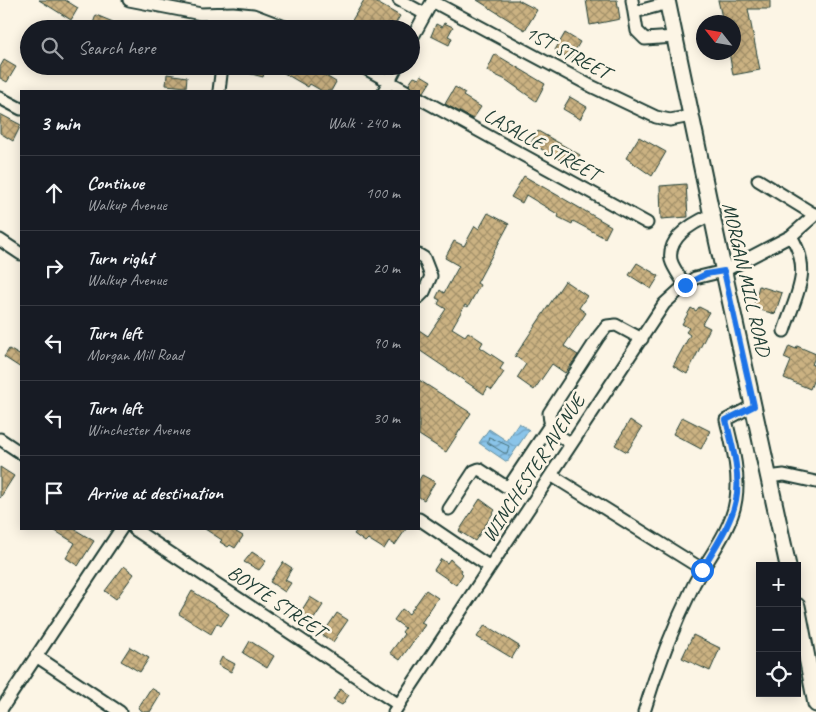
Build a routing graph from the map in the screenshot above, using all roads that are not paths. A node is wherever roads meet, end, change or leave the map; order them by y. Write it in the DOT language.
graph roads {
  1 [pos="129,0"];
  2 [pos="400,0"];
  3 [pos="432,0"];
  4 [pos="667,2"];
  5 [pos="633,6"];
  6 [pos="225,14"];
  7 [pos="425,14"];
  8 [pos="225,20"];
  9 [pos="266,20"];
  10 [pos="420,23"];
  11 [pos="675,37"];
  12 [pos="221,75"];
  13 [pos="372,75"];
  14 [pos="392,75"];
  15 [pos="386,86"];
  16 [pos="219,90"];
  17 [pos="402,90"];
  18 [pos="0,98"];
  19 [pos="420,99"];
  20 [pos="20,108"];
  21 [pos="691,116"];
  22 [pos="758,180"];
  23 [pos="815,214"];
  24 [pos="711,215"];
  25 [pos="647,224"];
  26 [pos="792,236"];
  27 [pos="0,240"];
  28 [pos="20,253"];
  29 [pos="420,255"];
  30 [pos="724,271"];
  31 [pos="685,285"];
  32 [pos="420,296"];
  33 [pos="784,331"];
  34 [pos="642,339"];
  35 [pos="754,406"];
  36 [pos="550,425"];
  37 [pos="0,439"];
  38 [pos="571,444"];
  39 [pos="20,452"];
  40 [pos="551,475"];
  41 [pos="768,477"];
  42 [pos="816,482"];
  43 [pos="449,508"];
  44 [pos="420,520"];
  45 [pos="120,530"];
  46 [pos="135,530"];
  47 [pos="787,562"];
  48 [pos="490,567"];
  49 [pos="702,570"];
  50 [pos="797,607"];
  51 [pos="36,656"];
  52 [pos="816,704"];
  53 [pos="396,709"];
  54 [pos="0,711"];
  55 [pos="120,712"];
  56 [pos="644,712"];
  1 -- 6 [label="street"];
  2 -- 7 [label="street"];
  3 -- 7 [label="street"];
  3 -- 21 [label="street, 1ST STREET"];
  4 -- 5 [label="street"];
  4 -- 11 [label="main road, MORGAN MILL ROAD"];
  5 -- 11 [label="street"];
  6 -- 8 [label="street"];
  6 -- 9 [label="street"];
  7 -- 10 [label="street"];
  11 -- 21 [label="main road, MORGAN MILL ROAD"];
  12 -- 16 [label="street"];
  13 -- 15 [label="street"];
  14 -- 15 [label="street"];
  15 -- 17 [label="street"];
  18 -- 20 [label="street"];
  19 -- 25 [label="street, LASALLE STREET"];
  21 -- 24 [label="main road, MORGAN MILL ROAD"];
  22 -- 23 [label="street"];
  23 -- 26 [label="street, WINCHESTER AVENUE"];
  24 -- 30 [label="main road, MORGAN MILL ROAD"];
  24 -- 31 [label="street"];
  26 -- 30 [label="street, WINCHESTER AVENUE"];
  26 -- 33 [label="street"];
  27 -- 28 [label="street"];
  29 -- 32 [label="street"];
  30 -- 31 [label="street, WINCHESTER AVENUE"];
  30 -- 35 [label="main road, MORGAN MILL ROAD"];
  31 -- 34 [label="street, WINCHESTER AVENUE"];
  34 -- 36 [label="street"];
  34 -- 38 [label="street, WINCHESTER AVENUE"];
  35 -- 41 [label="main road, MORGAN MILL ROAD"];
  35 -- 49 [label="street"];
  36 -- 38 [label="street"];
  36 -- 43 [label="street"];
  37 -- 39 [label="street"];
  38 -- 40 [label="street, WINCHESTER AVENUE"];
  40 -- 48 [label="street, WINCHESTER AVENUE"];
  40 -- 49 [label="street"];
  41 -- 42 [label="street"];
  41 -- 47 [label="main road, MORGAN MILL ROAD"];
  44 -- 48 [label="street"];
  45 -- 51 [label="street"];
  46 -- 53 [label="street, BOYTE STREET"];
  48 -- 53 [label="street, WINCHESTER AVENUE"];
  49 -- 56 [label="street"];
  50 -- 52 [label="main road"];
  51 -- 54 [label="street"];
  51 -- 55 [label="street"];
}
